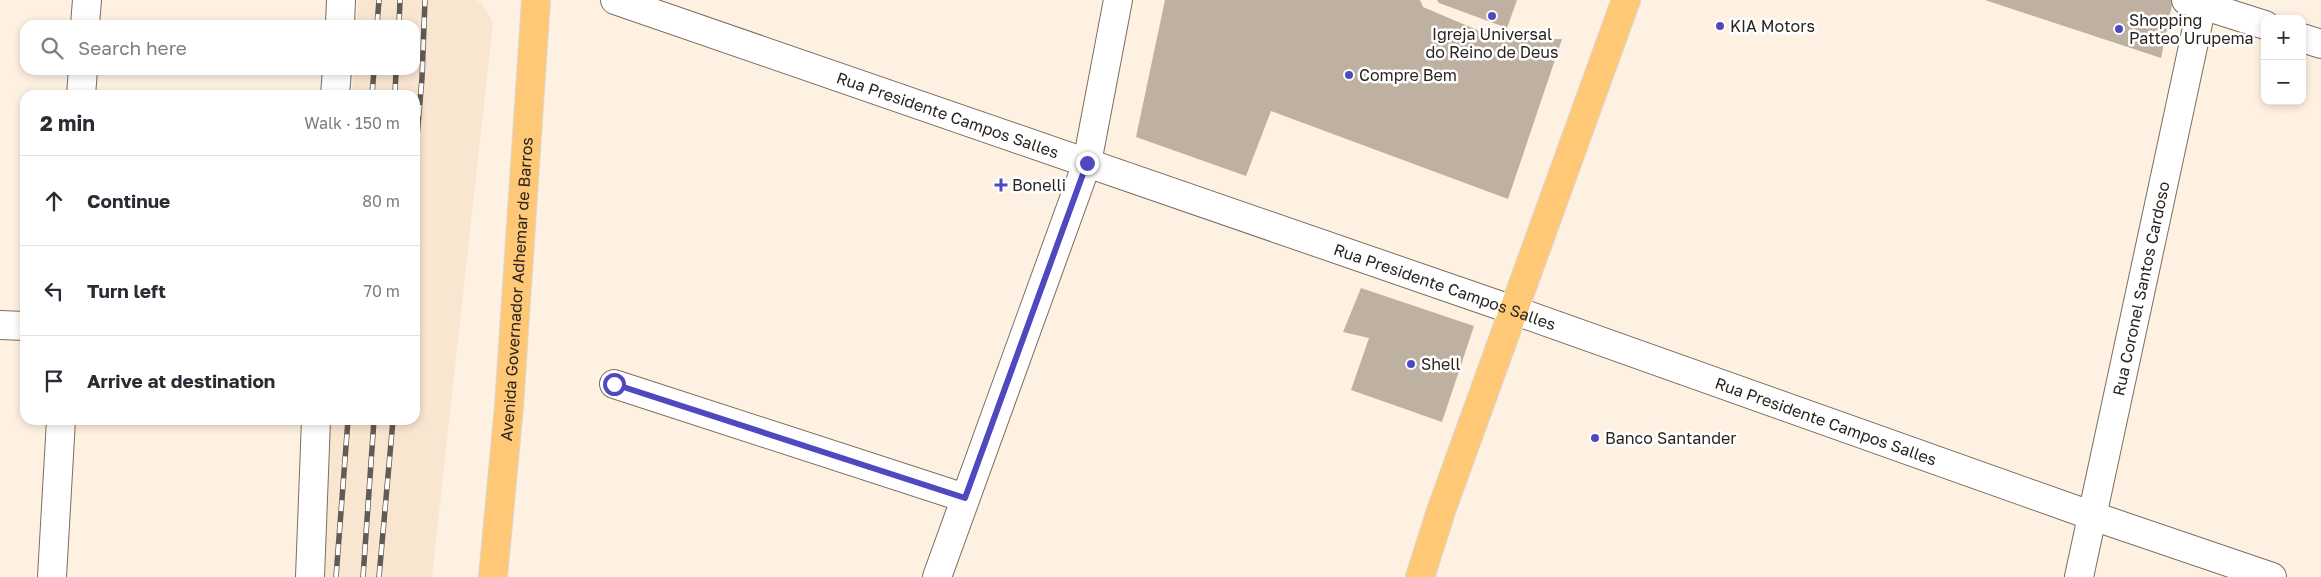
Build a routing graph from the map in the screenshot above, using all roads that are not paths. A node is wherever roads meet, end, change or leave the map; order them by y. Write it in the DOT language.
graph roads {
  1 [pos="87,0"];
  2 [pos="341,0"];
  3 [pos="536,0"];
  4 [pos="615,0"];
  5 [pos="1118,0"];
  6 [pos="1626,0"];
  7 [pos="2197,2"];
  8 [pos="86,20"];
  9 [pos="340,20"];
  10 [pos="2261,24"];
  11 [pos="2306,39"];
  12 [pos="2321,44"];
  13 [pos="83,75"];
  14 [pos="337,75"];
  15 [pos="81,90"];
  16 [pos="335,90"];
  17 [pos="1087,163"];
  18 [pos="1513,310"];
  19 [pos="0,325"];
  20 [pos="20,326"];
  21 [pos="614,384"];
  22 [pos="61,425"];
  23 [pos="316,425"];
  24 [pos="965,498"];
  25 [pos="2094,516"];
  26 [pos="52,577"];
  27 [pos="310,577"];
  28 [pos="493,577"];
  29 [pos="937,577"];
  30 [pos="1420,577"];
  31 [pos="2079,577"];
  32 [pos="2272,577"];
  1 -- 8 [label="street"];
  2 -- 9 [label="street"];
  3 -- 28 [label="main road, Avenida Governador Adhemar de Barros"];
  4 -- 17 [label="street, Rua Presidente Campos Salles"];
  5 -- 17 [label="street"];
  6 -- 18 [label="main road"];
  7 -- 10 [label="street"];
  7 -- 25 [label="street, Rua Coronel Santos Cardoso"];
  11 -- 12 [label="street"];
  13 -- 15 [label="street"];
  14 -- 16 [label="street"];
  17 -- 18 [label="street, Rua Presidente Campos Salles"];
  17 -- 24 [label="street"];
  18 -- 25 [label="street, Rua Presidente Campos Salles"];
  18 -- 30 [label="main road"];
  19 -- 20 [label="street"];
  21 -- 24 [label="street"];
  22 -- 26 [label="street"];
  23 -- 27 [label="street"];
  24 -- 29 [label="street"];
  25 -- 31 [label="street, Rua Coronel Santos Cardoso"];
  25 -- 32 [label="street, Rua Presidente Campos Salles"];
}
